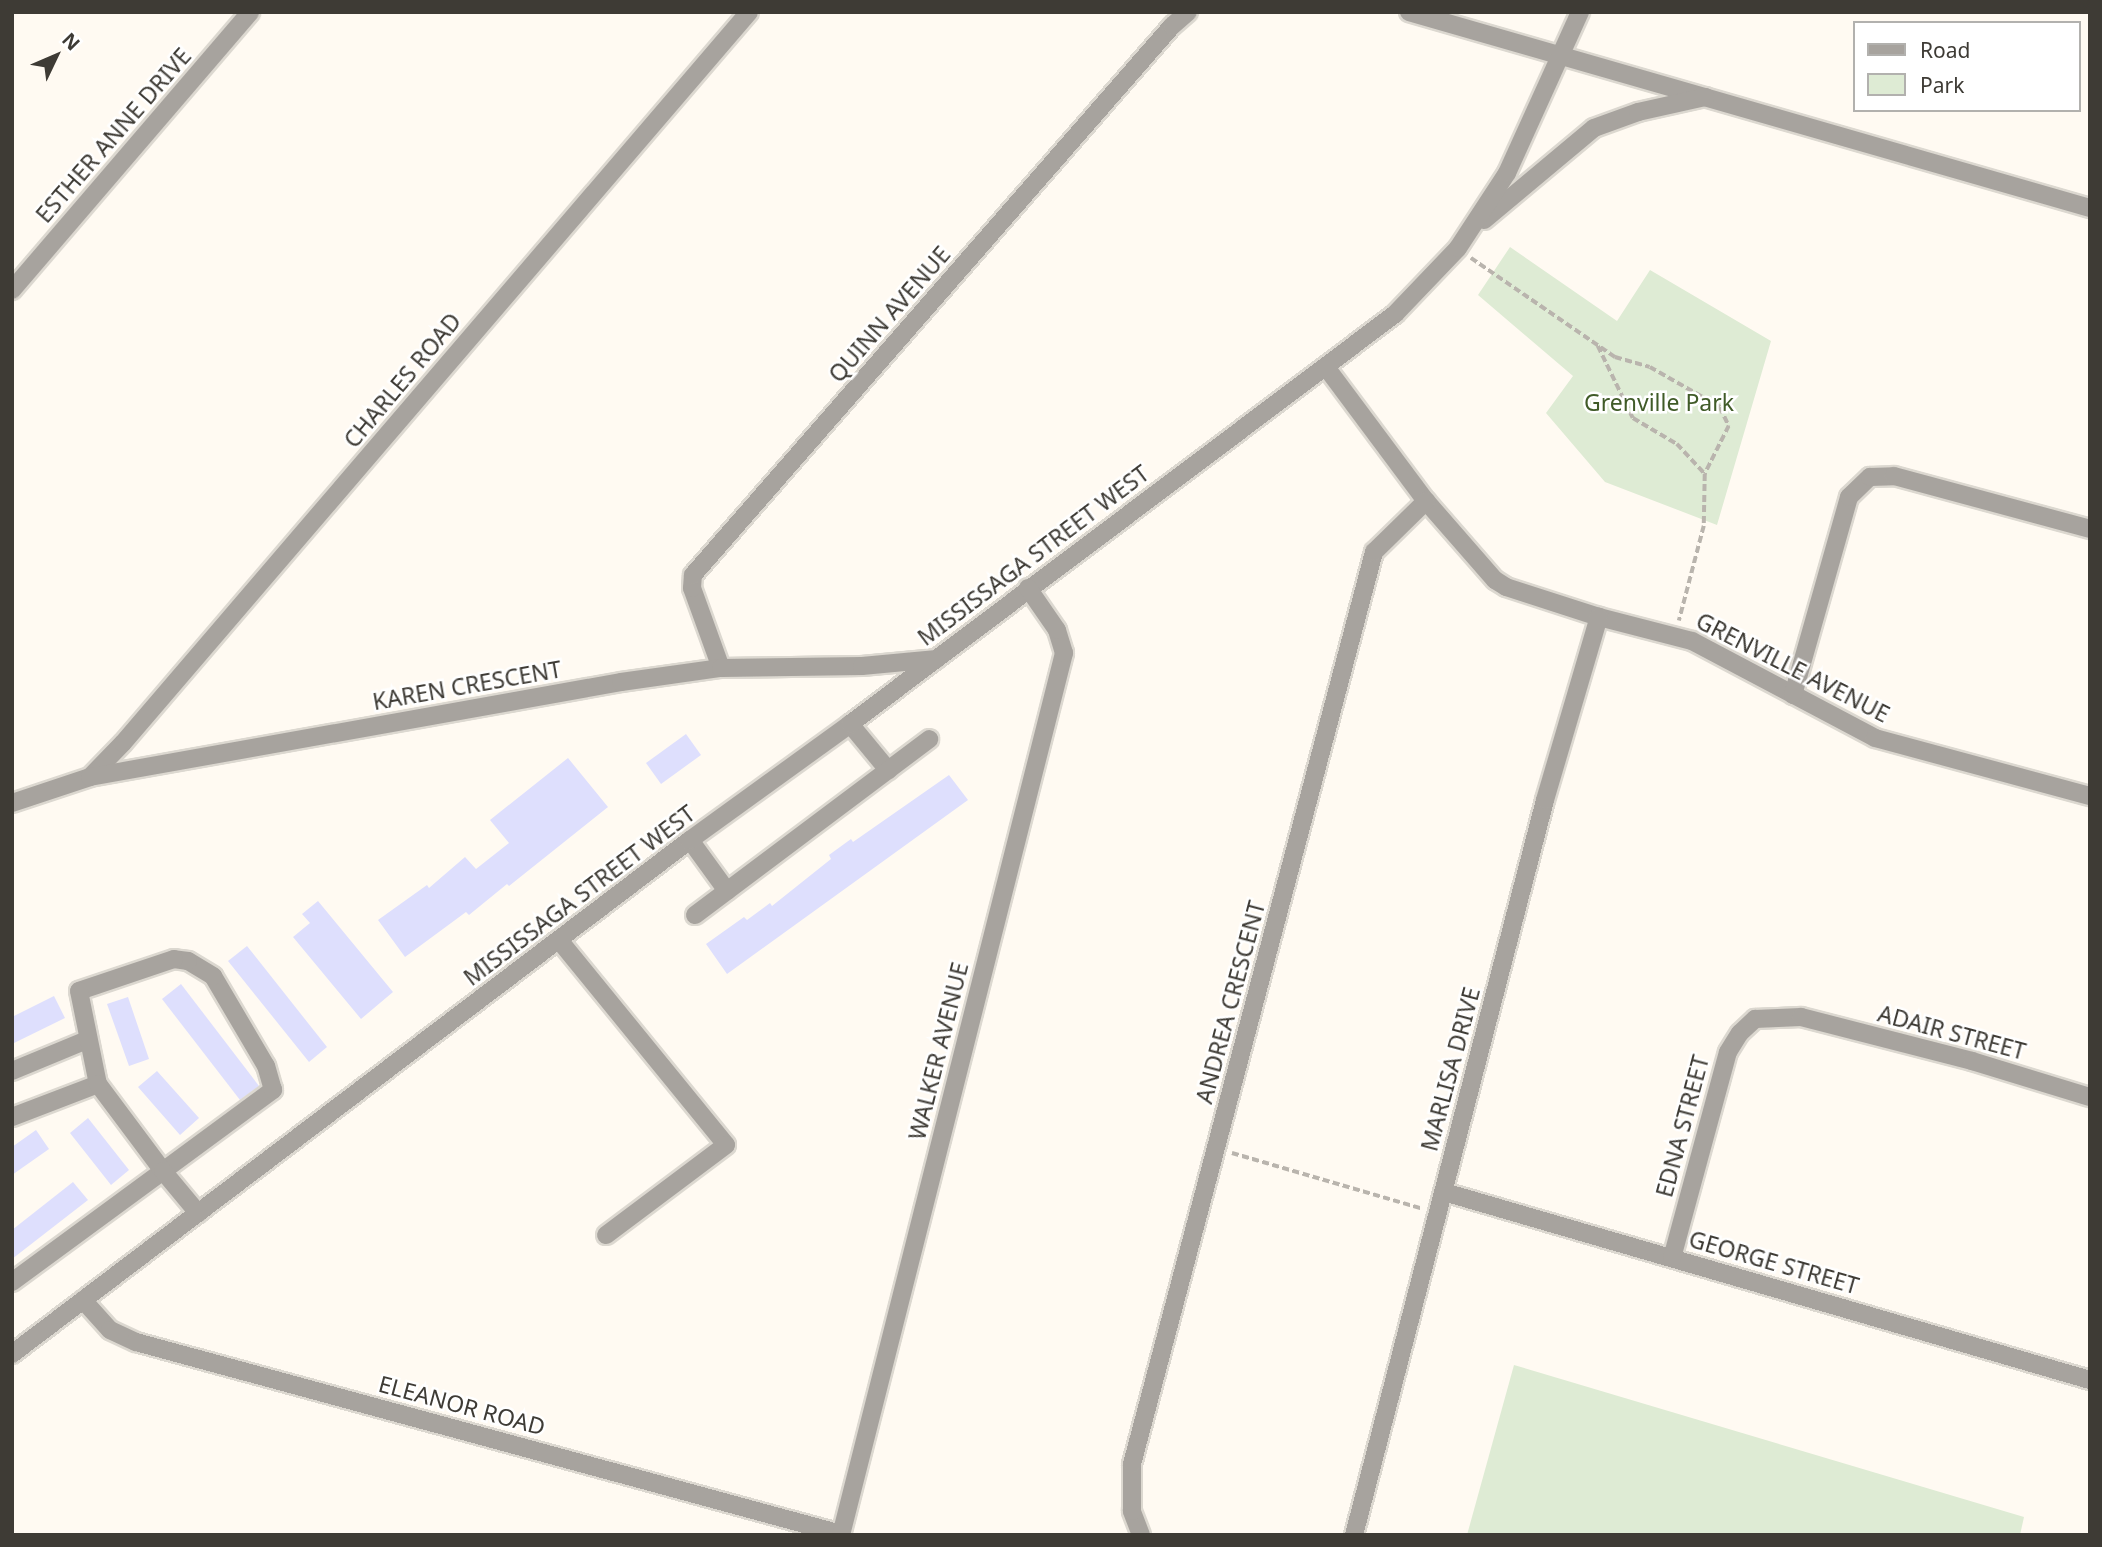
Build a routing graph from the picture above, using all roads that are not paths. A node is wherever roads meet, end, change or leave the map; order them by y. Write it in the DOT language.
graph roads {
  1 [pos="250,12"];
  2 [pos="749,12"];
  3 [pos="1188,12"];
  4 [pos="1409,12"];
  5 [pos="1580,12"];
  6 [pos="1559,55"];
  7 [pos="1706,97"];
  8 [pos="2090,208"];
  9 [pos="1462,242"];
  10 [pos="12,290"];
  11 [pos="1326,368"];
  12 [pos="1426,501"];
  13 [pos="2090,529"];
  14 [pos="1028,588"];
  15 [pos="1600,617"];
  16 [pos="937,659"];
  17 [pos="721,668"];
  18 [pos="1793,695"];
  19 [pos="850,724"];
  20 [pos="929,739"];
  21 [pos="888,770"];
  22 [pos="90,777"];
  23 [pos="2090,796"];
  24 [pos="12,803"];
  25 [pos="690,840"];
  26 [pos="727,891"];
  27 [pos="695,915"];
  28 [pos="559,940"];
  29 [pos="1801,1017"];
  30 [pos="87,1040"];
  31 [pos="12,1071"];
  32 [pos="98,1084"];
  33 [pos="2090,1097"];
  34 [pos="12,1117"];
  35 [pos="163,1171"];
  36 [pos="1444,1192"];
  37 [pos="198,1213"];
  38 [pos="606,1235"];
  39 [pos="1672,1258"];
  40 [pos="12,1282"];
  41 [pos="83,1300"];
  42 [pos="12,1354"];
  43 [pos="2090,1380"];
  44 [pos="841,1534"];
  45 [pos="1141,1535"];
  46 [pos="1354,1535"];
  1 -- 10 [label="street, ESTHER ANNE DRIVE"];
  2 -- 22 [label="street, CHARLES ROAD"];
  3 -- 17 [label="street, QUINN AVENUE"];
  4 -- 6 [label="street"];
  5 -- 6 [label="street, MISSISSAGA STREET WEST"];
  6 -- 7 [label="street"];
  6 -- 9 [label="street, MISSISSAGA STREET WEST"];
  7 -- 8 [label="street"];
  7 -- 9 [label="street"];
  9 -- 11 [label="street, MISSISSAGA STREET WEST"];
  11 -- 12 [label="street, GRENVILLE AVENUE"];
  11 -- 14 [label="street, MISSISSAGA STREET WEST"];
  12 -- 15 [label="street, GRENVILLE AVENUE"];
  12 -- 45 [label="street, ANDREA CRESCENT"];
  13 -- 18 [label="street"];
  14 -- 16 [label="street, MISSISSAGA STREET WEST"];
  14 -- 44 [label="street, WALKER AVENUE"];
  15 -- 18 [label="street, GRENVILLE AVENUE"];
  15 -- 36 [label="street, MARLISA DRIVE"];
  16 -- 17 [label="street, KAREN CRESCENT"];
  16 -- 19 [label="street, MISSISSAGA STREET WEST"];
  17 -- 22 [label="street, KAREN CRESCENT"];
  18 -- 23 [label="street, GRENVILLE AVENUE"];
  19 -- 21 [label="street"];
  19 -- 25 [label="street, MISSISSAGA STREET WEST"];
  20 -- 21 [label="street"];
  21 -- 26 [label="street"];
  22 -- 24 [label="street, KAREN CRESCENT"];
  25 -- 26 [label="street"];
  25 -- 28 [label="street, MISSISSAGA STREET WEST"];
  26 -- 27 [label="street"];
  28 -- 37 [label="street, MISSISSAGA STREET WEST"];
  28 -- 38 [label="street"];
  29 -- 33 [label="street, ADAIR STREET"];
  29 -- 39 [label="street, EDNA STREET"];
  30 -- 31 [label="street"];
  30 -- 32 [label="street"];
  30 -- 35 [label="street"];
  32 -- 34 [label="street"];
  32 -- 35 [label="street"];
  35 -- 37 [label="street"];
  35 -- 40 [label="street"];
  36 -- 39 [label="street, GEORGE STREET"];
  36 -- 46 [label="street, MARLISA DRIVE"];
  37 -- 41 [label="street, MISSISSAGA STREET WEST"];
  39 -- 43 [label="street, GEORGE STREET"];
  41 -- 42 [label="street, MISSISSAGA STREET WEST"];
  41 -- 44 [label="street, ELEANOR ROAD"];
}
